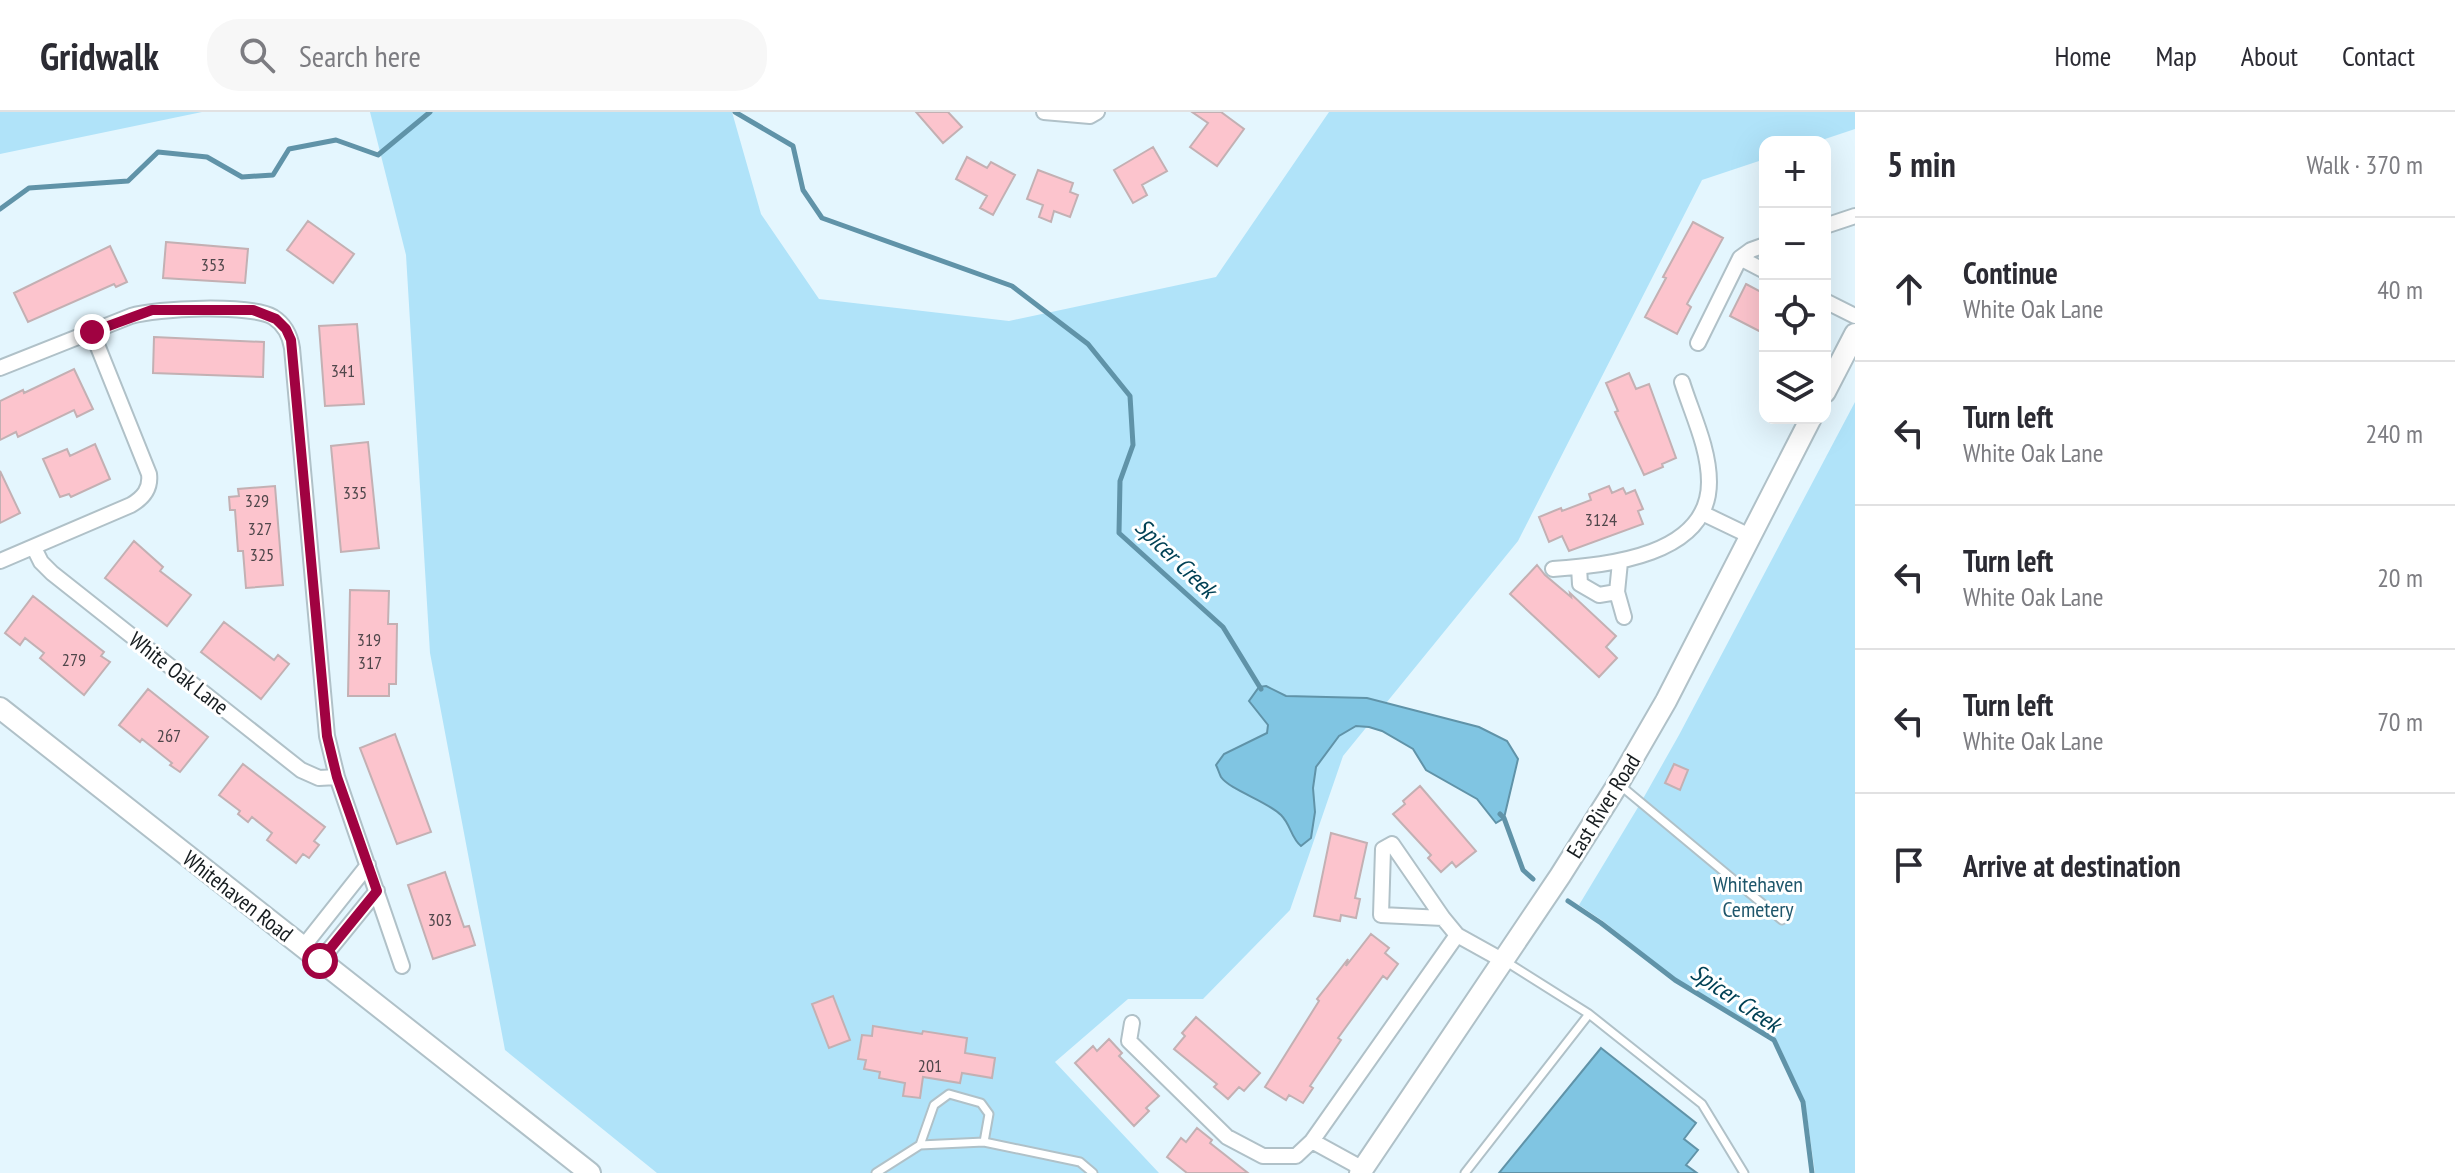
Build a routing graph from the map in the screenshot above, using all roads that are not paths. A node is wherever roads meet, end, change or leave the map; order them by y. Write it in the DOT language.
graph roads {
  1 [pos="1044,112"];
  2 [pos="1097,112"];
  3 [pos="1855,216"];
  4 [pos="1831,224"];
  5 [pos="1759,247"];
  6 [pos="1740,258"];
  7 [pos="1759,268"];
  8 [pos="1831,304"];
  9 [pos="1855,316"];
  10 [pos="92,332"];
  11 [pos="1855,334"];
  12 [pos="1698,343"];
  13 [pos="0,368"];
  14 [pos="1831,380"];
  15 [pos="1682,382"];
  16 [pos="1808,424"];
  17 [pos="1702,513"];
  18 [pos="1750,536"];
  19 [pos="34,548"];
  20 [pos="0,561"];
  21 [pos="1620,562"];
  22 [pos="1579,567"];
  23 [pos="1553,569"];
  24 [pos="1617,592"];
  25 [pos="1624,617"];
  26 [pos="0,708"];
  27 [pos="337,777"];
  28 [pos="1618,784"];
  29 [pos="368,865"];
  30 [pos="377,891"];
  31 [pos="1443,918"];
  32 [pos="1782,920"];
  33 [pos="1457,935"];
  34 [pos="303,947"];
  35 [pos="1502,960"];
  36 [pos="320,961"];
  37 [pos="402,966"];
  38 [pos="1589,1014"];
  39 [pos="1132,1023"];
  40 [pos="1312,1141"];
  41 [pos="984,1142"];
  42 [pos="920,1145"];
  43 [pos="1361,1171"];
  44 [pos="590,1173"];
  45 [pos="876,1173"];
  46 [pos="1093,1173"];
  47 [pos="1465,1173"];
  48 [pos="1744,1173"];
  1 -- 2 [label="street"];
  3 -- 4 [label="street"];
  5 -- 6 [label="street"];
  6 -- 7 [label="street"];
  6 -- 12 [label="street"];
  8 -- 9 [label="street"];
  10 -- 13 [label="street"];
  10 -- 19 [label="street"];
  10 -- 27 [label="street"];
  11 -- 14 [label="main road"];
  15 -- 17 [label="street"];
  16 -- 18 [label="main road, East River Road"];
  17 -- 18 [label="street"];
  17 -- 21 [label="street"];
  18 -- 28 [label="main road, East River Road"];
  19 -- 20 [label="street"];
  19 -- 27 [label="street, White Oak Lane"];
  21 -- 22 [label="street"];
  21 -- 24 [label="street"];
  22 -- 23 [label="street"];
  22 -- 24 [label="street"];
  24 -- 25 [label="street"];
  26 -- 34 [label="main road, Whitehaven Road"];
  27 -- 29 [label="street"];
  28 -- 32 [label="lane"];
  28 -- 35 [label="main road, East River Road"];
  29 -- 30 [label="street"];
  29 -- 34 [label="street"];
  30 -- 36 [label="street"];
  30 -- 37 [label="street"];
  31 -- 31 [label="street"];
  31 -- 33 [label="street"];
  33 -- 35 [label="street"];
  33 -- 40 [label="street"];
  34 -- 36 [label="main road, Whitehaven Road"];
  35 -- 38 [label="lane"];
  35 -- 43 [label="main road, East River Road"];
  36 -- 44 [label="main road, Whitehaven Road"];
  38 -- 47 [label="lane"];
  38 -- 48 [label="lane"];
  39 -- 40 [label="street"];
  40 -- 43 [label="street"];
  41 -- 42 [label="lane"];
  41 -- 42 [label="lane"];
  41 -- 46 [label="lane"];
  42 -- 45 [label="lane"];
}
